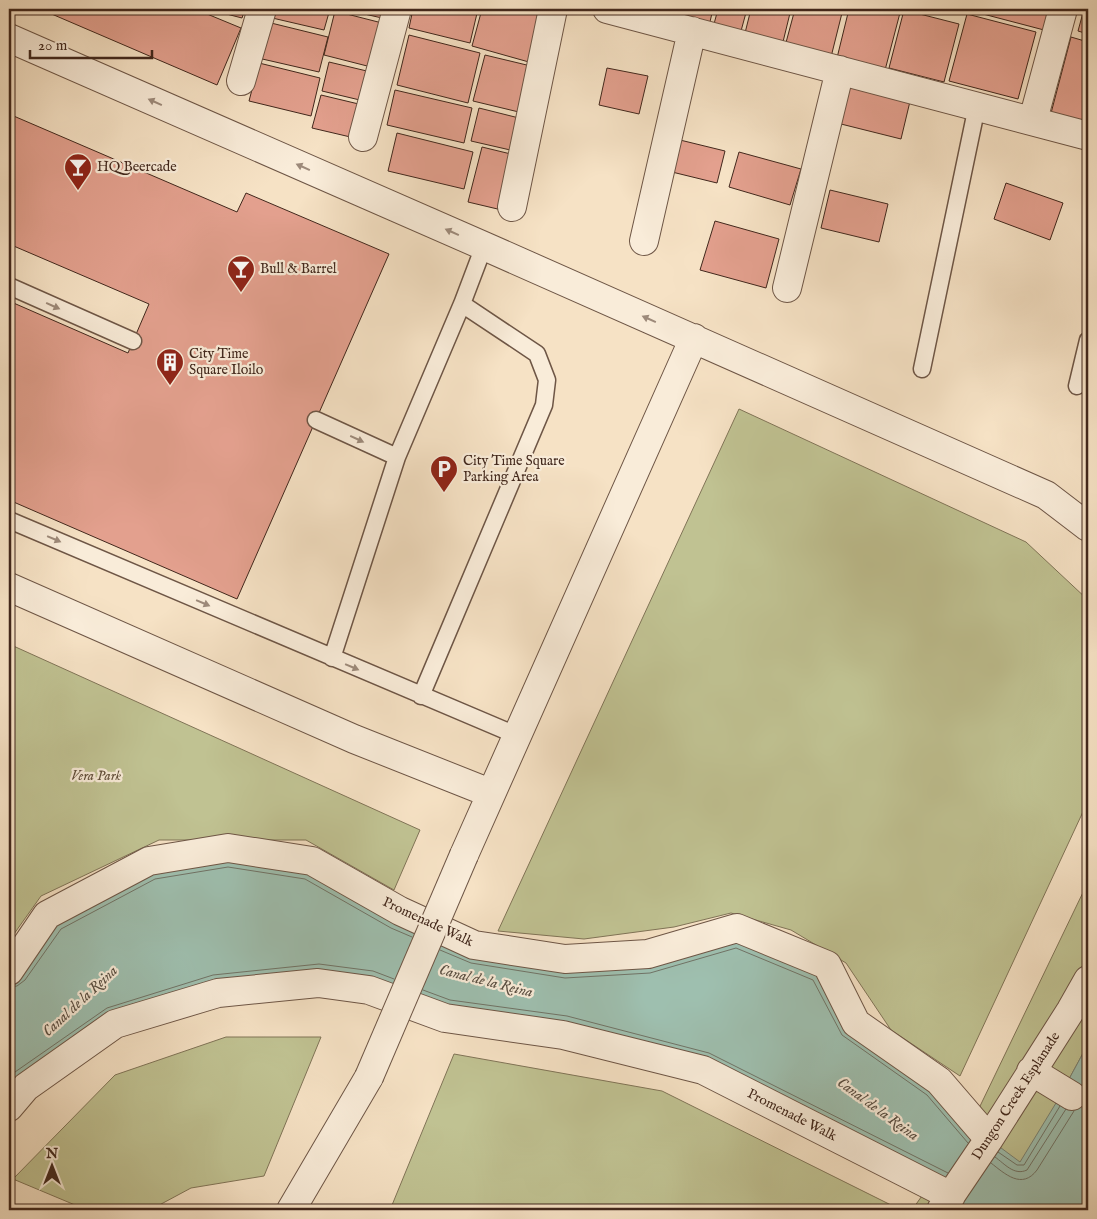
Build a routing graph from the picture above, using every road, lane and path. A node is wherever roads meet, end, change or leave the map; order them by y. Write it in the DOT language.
graph roads {
  1 [pos="262,9"];
  2 [pos="397,9"];
  3 [pos="553,9"];
  4 [pos="607,9"];
  5 [pos="1063,9"];
  6 [pos="692,31"];
  7 [pos="9,38"];
  8 [pos="840,70"];
  9 [pos="242,81"];
  10 [pos="977,106"];
  11 [pos="1033,120"];
  12 [pos="1088,136"];
  13 [pos="363,137"];
  14 [pos="512,207"];
  15 [pos="644,241"];
  16 [pos="484,246"];
  17 [pos="9,286"];
  18 [pos="787,288"];
  19 [pos="462,304"];
  20 [pos="694,338"];
  21 [pos="1088,340"];
  22 [pos="133,341"];
  23 [pos="922,369"];
  24 [pos="1077,386"];
  25 [pos="316,420"];
  26 [pos="397,457"];
  27 [pos="9,520"];
  28 [pos="1088,527"];
  29 [pos="9,588"];
  30 [pos="332,658"];
  31 [pos="421,696"];
  32 [pos="516,736"];
  33 [pos="490,793"];
  34 [pos="9,971"];
  35 [pos="1088,980"];
  36 [pos="1031,1071"];
  37 [pos="1072,1096"];
  38 [pos="9,1107"];
  39 [pos="989,1139"];
  40 [pos="946,1203"];
  41 [pos="291,1210"];
  1 -- 9 [label="street"];
  2 -- 13 [label="street"];
  3 -- 14 [label="street"];
  4 -- 6 [label="street"];
  5 -- 11 [label="street"];
  6 -- 8 [label="street"];
  6 -- 15 [label="street"];
  16 -- 7 [label="street, one-way"];
  8 -- 10 [label="street"];
  8 -- 18 [label="street"];
  10 -- 11 [label="street"];
  10 -- 23 [label="lane"];
  11 -- 12 [label="street"];
  16 -- 19 [label="lane"];
  20 -- 16 [label="street, one-way"];
  17 -- 22 [label="lane, one-way"];
  19 -- 26 [label="lane"];
  19 -- 31 [label="lane"];
  20 -- 28 [label="street"];
  20 -- 32 [label="street"];
  21 -- 24 [label="lane"];
  25 -- 26 [label="lane, one-way"];
  26 -- 30 [label="lane"];
  27 -- 30 [label="lane, one-way"];
  29 -- 33 [label="street"];
  30 -- 31 [label="lane, one-way"];
  31 -- 32 [label="lane"];
  32 -- 33 [label="street"];
  33 -- 41 [label="street, bridge"];
  34 -- 39 [label="street, Promenade Walk"];
  35 -- 36 [label="street, Dungon Creek Esplanade"];
  36 -- 37 [label="street"];
  36 -- 39 [label="street, Dungon Creek Esplanade"];
  38 -- 40 [label="street, Promenade Walk"];
  39 -- 40 [label="street, Dungon Creek Esplanade"];
}
